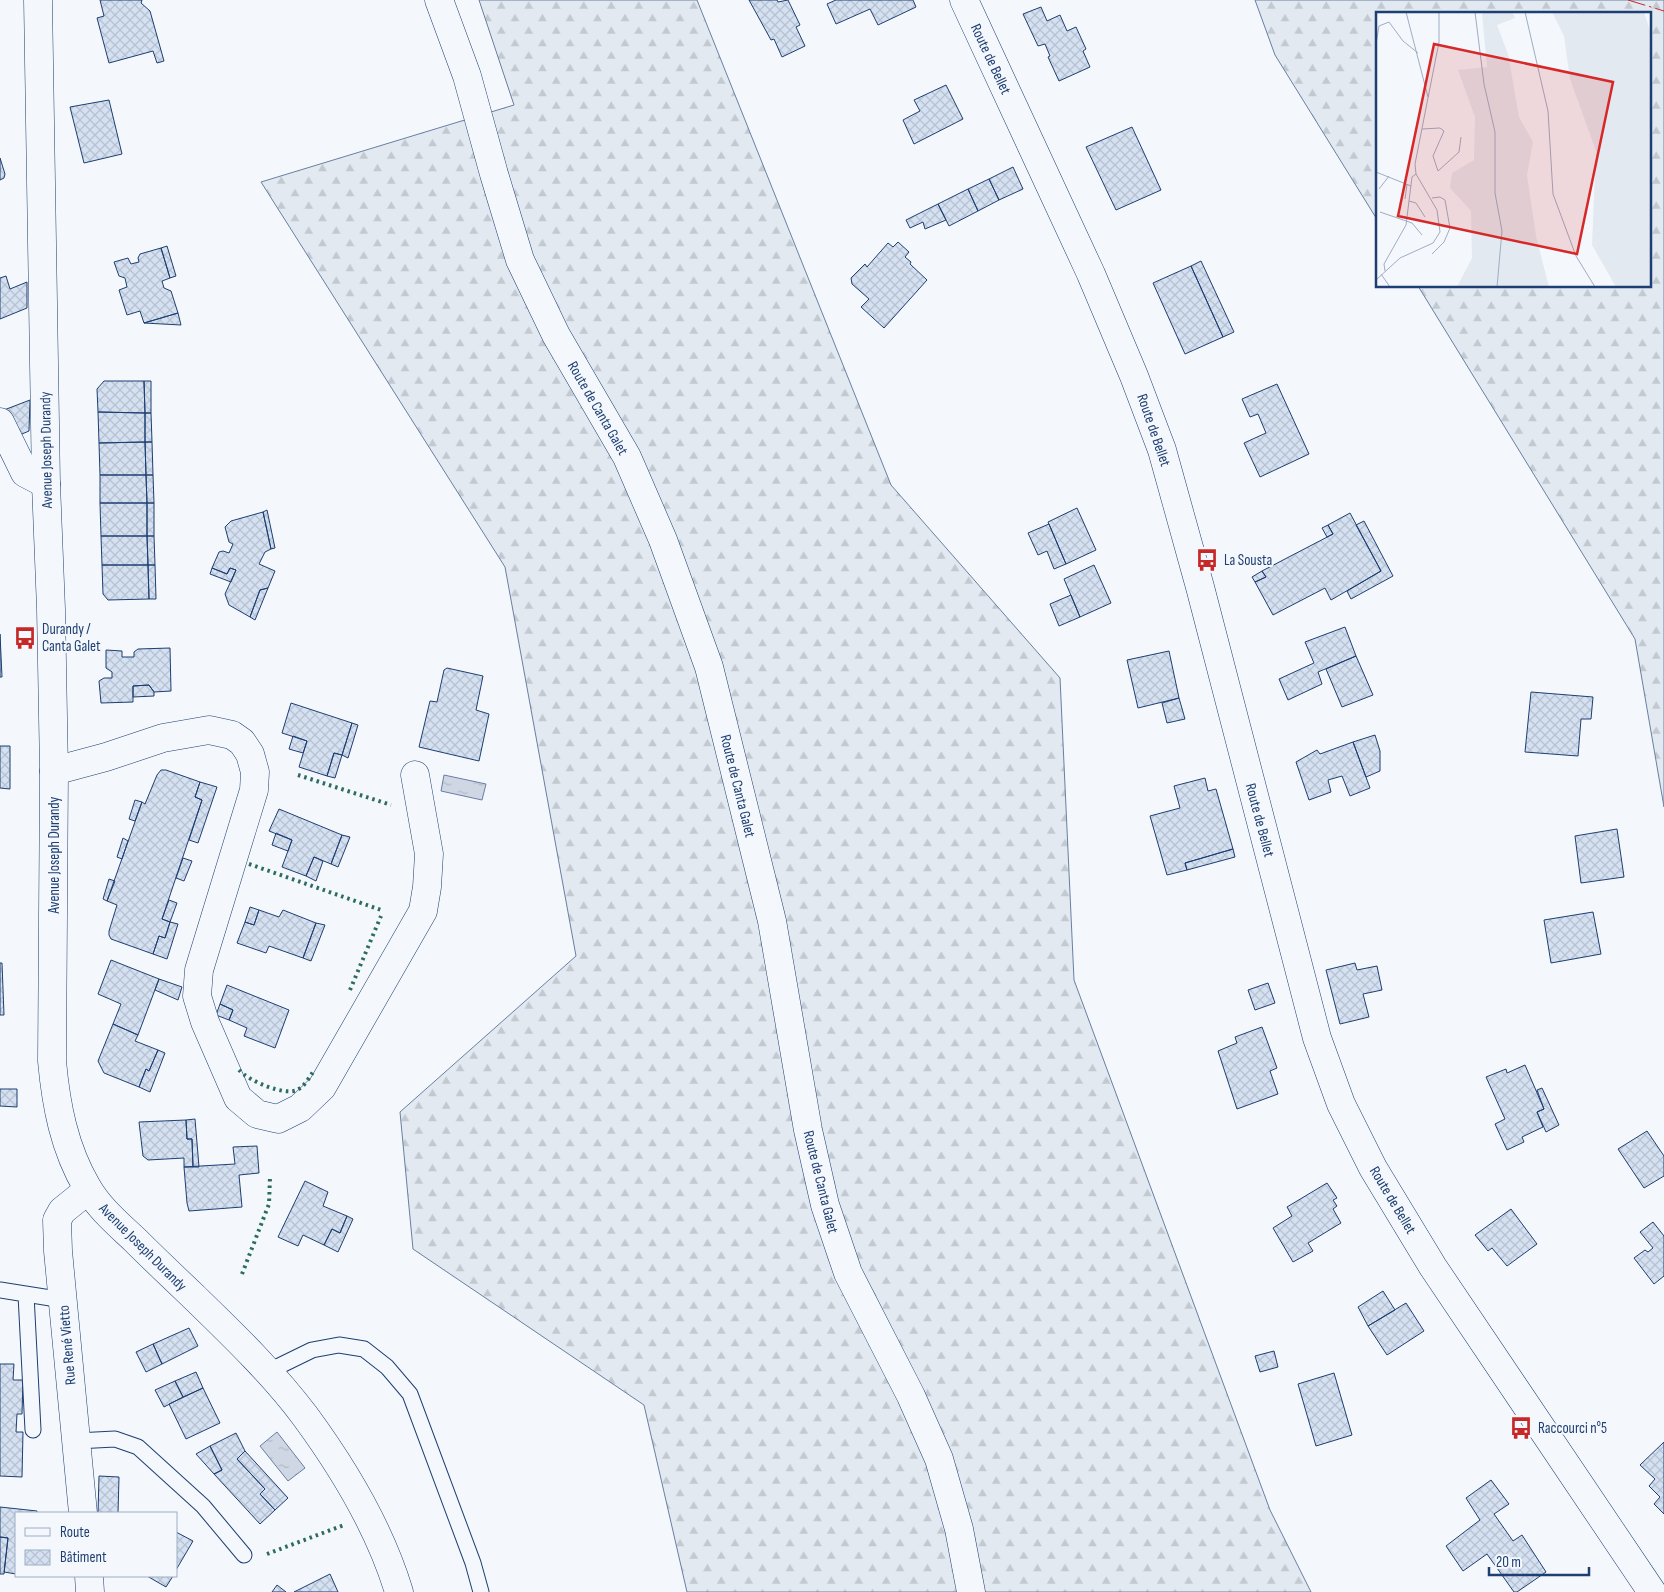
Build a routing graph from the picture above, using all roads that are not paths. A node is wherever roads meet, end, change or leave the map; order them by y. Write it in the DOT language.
graph roads {
  1 [pos="38,0"];
  2 [pos="439,0"];
  3 [pos="964,0"];
  4 [pos="0,422"];
  5 [pos="46,484"];
  6 [pos="54,771"];
  7 [pos="415,774"];
  8 [pos="88,1190"];
  9 [pos="0,1290"];
  10 [pos="26,1295"];
  11 [pos="63,1300"];
  12 [pos="267,1372"];
  13 [pos="33,1430"];
  14 [pos="76,1441"];
  15 [pos="83,1512"];
  16 [pos="244,1555"];
  17 [pos="89,1577"];
  18 [pos="90,1592"];
  19 [pos="399,1592"];
  20 [pos="481,1592"];
  21 [pos="972,1592"];
  22 [pos="1652,1592"];
  1 -- 5 [label="street, Avenue Joseph Durandy"];
  2 -- 21 [label="street, Route de Canta Galet"];
  3 -- 22 [label="street, Route de Bellet"];
  4 -- 5 [label="street"];
  5 -- 6 [label="street, Avenue Joseph Durandy"];
  6 -- 7 [label="street"];
  6 -- 8 [label="street, Avenue Joseph Durandy"];
  8 -- 11 [label="street, Rue René Vietto"];
  8 -- 12 [label="street, Avenue Joseph Durandy"];
  9 -- 10 [label="lane"];
  10 -- 11 [label="lane"];
  10 -- 13 [label="lane"];
  11 -- 14 [label="street, Rue René Vietto"];
  12 -- 19 [label="street, Avenue Joseph Durandy"];
  12 -- 20 [label="lane"];
  14 -- 15 [label="street, Rue René Vietto"];
  14 -- 16 [label="lane"];
  17 -- 18 [label="street"];
}
